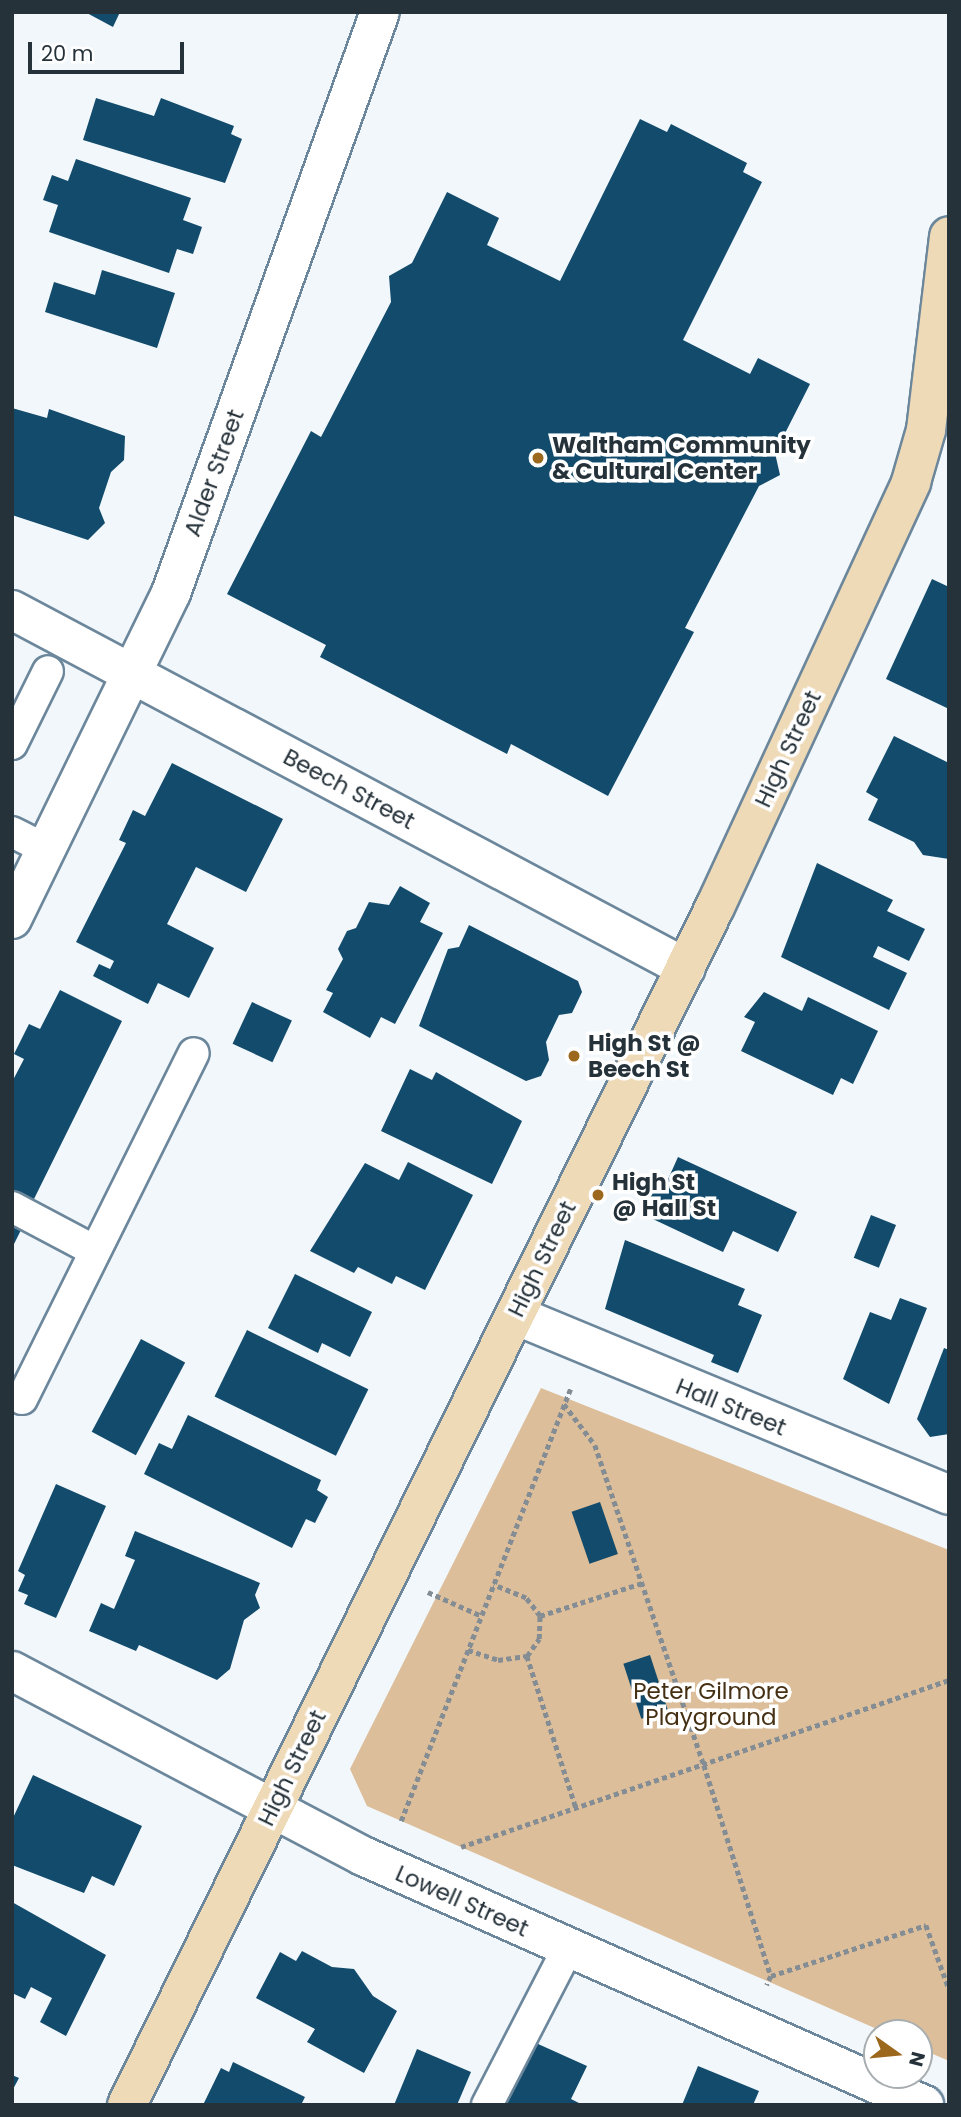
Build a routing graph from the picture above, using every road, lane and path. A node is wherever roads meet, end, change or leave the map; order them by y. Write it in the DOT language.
graph roads {
  1 [pos="380,12"];
  2 [pos="949,236"];
  3 [pos="12,610"];
  4 [pos="48,671"];
  5 [pos="133,673"];
  6 [pos="12,744"];
  7 [pos="12,832"];
  8 [pos="46,849"];
  9 [pos="12,919"];
  10 [pos="686,968"];
  11 [pos="194,1053"];
  12 [pos="12,1207"];
  13 [pos="95,1251"];
  14 [pos="515,1315"];
  15 [pos="570,1388"];
  16 [pos="22,1399"];
  17 [pos="564,1404"];
  18 [pos="949,1495"];
  19 [pos="642,1583"];
  20 [pos="494,1585"];
  21 [pos="421,1589"];
  22 [pos="482,1616"];
  23 [pos="540,1616"];
  24 [pos="468,1650"];
  25 [pos="527,1656"];
  26 [pos="12,1671"];
  27 [pos="949,1680"];
  28 [pos="704,1765"];
  29 [pos="576,1808"];
  30 [pos="272,1810"];
  31 [pos="396,1835"];
  32 [pos="452,1850"];
  33 [pos="568,1948"];
  34 [pos="771,1976"];
  35 [pos="949,1989"];
  36 [pos="763,1996"];
  37 [pos="127,2105"];
  38 [pos="487,2105"];
  39 [pos="924,2105"];
  1 -- 5 [label="street, Alder Street"];
  2 -- 10 [label="main road, High Street"];
  3 -- 5 [label="street, Beech Street"];
  4 -- 6 [label="lane"];
  5 -- 8 [label="street, Alder Street"];
  5 -- 10 [label="street, Beech Street"];
  7 -- 8 [label="lane"];
  8 -- 9 [label="street, Alder Street"];
  10 -- 14 [label="main road, High Street"];
  11 -- 13 [label="lane"];
  12 -- 13 [label="lane"];
  13 -- 16 [label="lane"];
  14 -- 18 [label="street, Hall Street"];
  14 -- 30 [label="main road, High Street"];
  15 -- 17 [label="path"];
  17 -- 19 [label="path"];
  17 -- 20 [label="path"];
  19 -- 23 [label="path"];
  19 -- 28 [label="path"];
  20 -- 22 [label="path"];
  20 -- 23 [label="path"];
  21 -- 22 [label="path"];
  22 -- 24 [label="path"];
  23 -- 25 [label="path"];
  24 -- 25 [label="path"];
  24 -- 31 [label="path"];
  25 -- 29 [label="path"];
  26 -- 30 [label="street, Lowell Street"];
  27 -- 28 [label="path"];
  28 -- 29 [label="path"];
  28 -- 34 [label="path"];
  29 -- 32 [label="path"];
  30 -- 33 [label="street, Lowell Street"];
  30 -- 37 [label="main road, High Street"];
  33 -- 38 [label="lane"];
  33 -- 39 [label="street, Lowell Street"];
  34 -- 35 [label="path"];
  34 -- 36 [label="path"];
}
